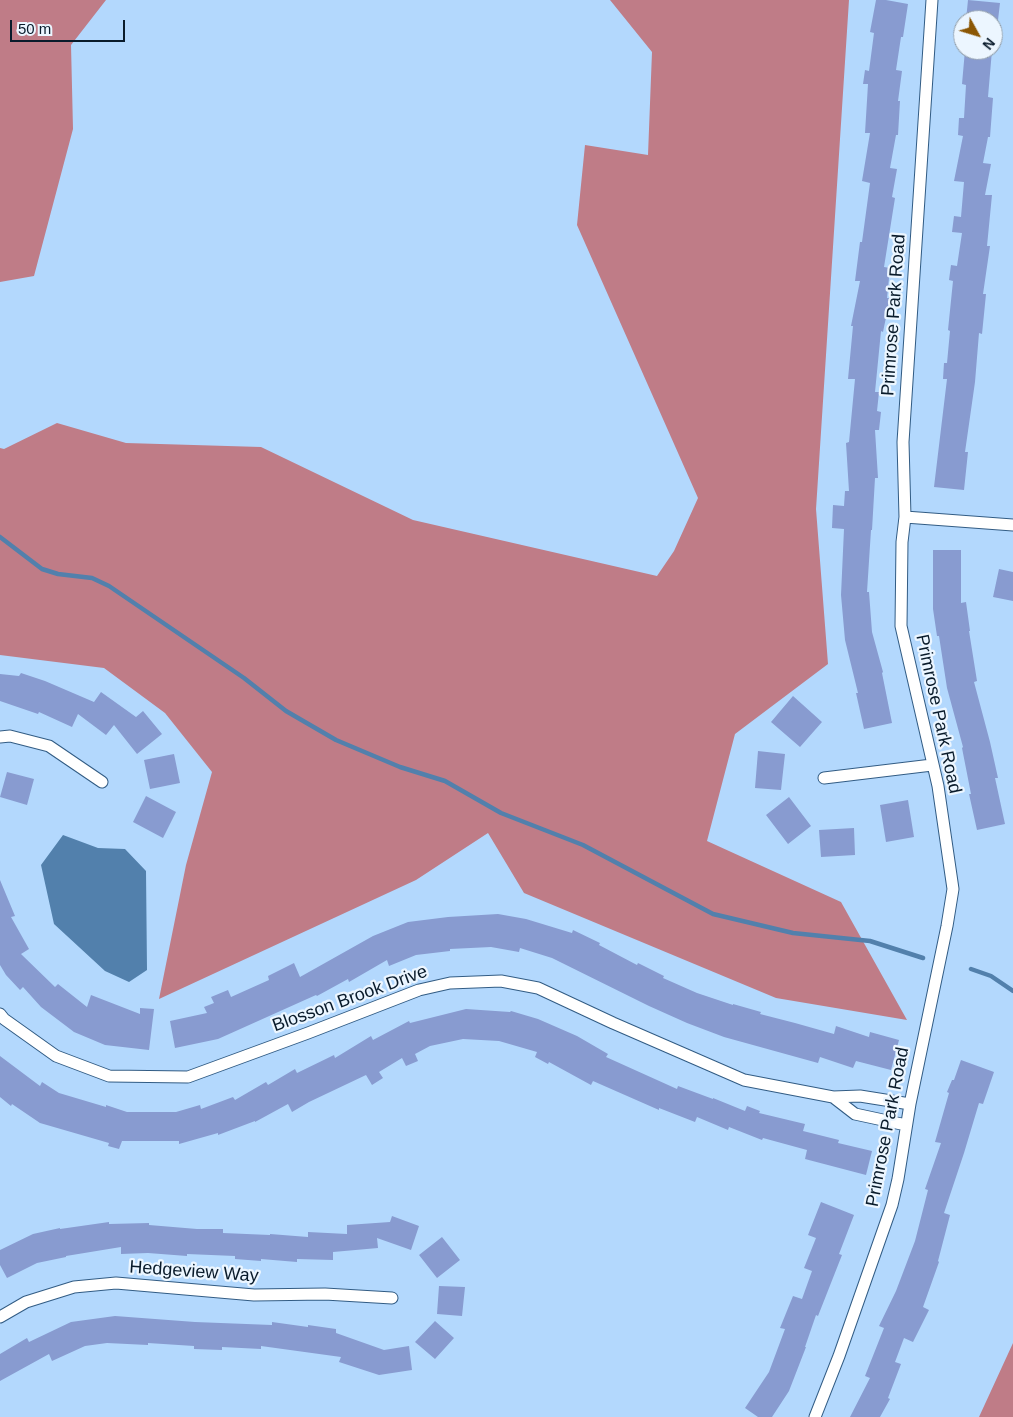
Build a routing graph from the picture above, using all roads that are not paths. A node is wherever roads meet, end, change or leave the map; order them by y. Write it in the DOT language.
graph roads {
  1 [pos="932,0"];
  2 [pos="904,517"];
  3 [pos="1013,525"];
  4 [pos="0,737"];
  5 [pos="932,765"];
  6 [pos="824,778"];
  7 [pos="102,782"];
  8 [pos="0,1014"];
  9 [pos="833,1097"];
  10 [pos="910,1104"];
  11 [pos="906,1125"];
  12 [pos="392,1298"];
  13 [pos="0,1316"];
  14 [pos="814,1417"];
  1 -- 2 [label="street, Primrose Park Road"];
  2 -- 3 [label="street"];
  2 -- 5 [label="street, Primrose Park Road"];
  4 -- 7 [label="street"];
  5 -- 6 [label="street"];
  5 -- 10 [label="street, Primrose Park Road"];
  8 -- 9 [label="street, Blosson Brook Drive"];
  9 -- 10 [label="street, Blosson Brook Drive"];
  9 -- 11 [label="street, Blosson Brook Drive"];
  10 -- 11 [label="street, Primrose Park Road"];
  11 -- 14 [label="street, Primrose Park Road"];
  12 -- 13 [label="street, Hedgeview Way"];
}
